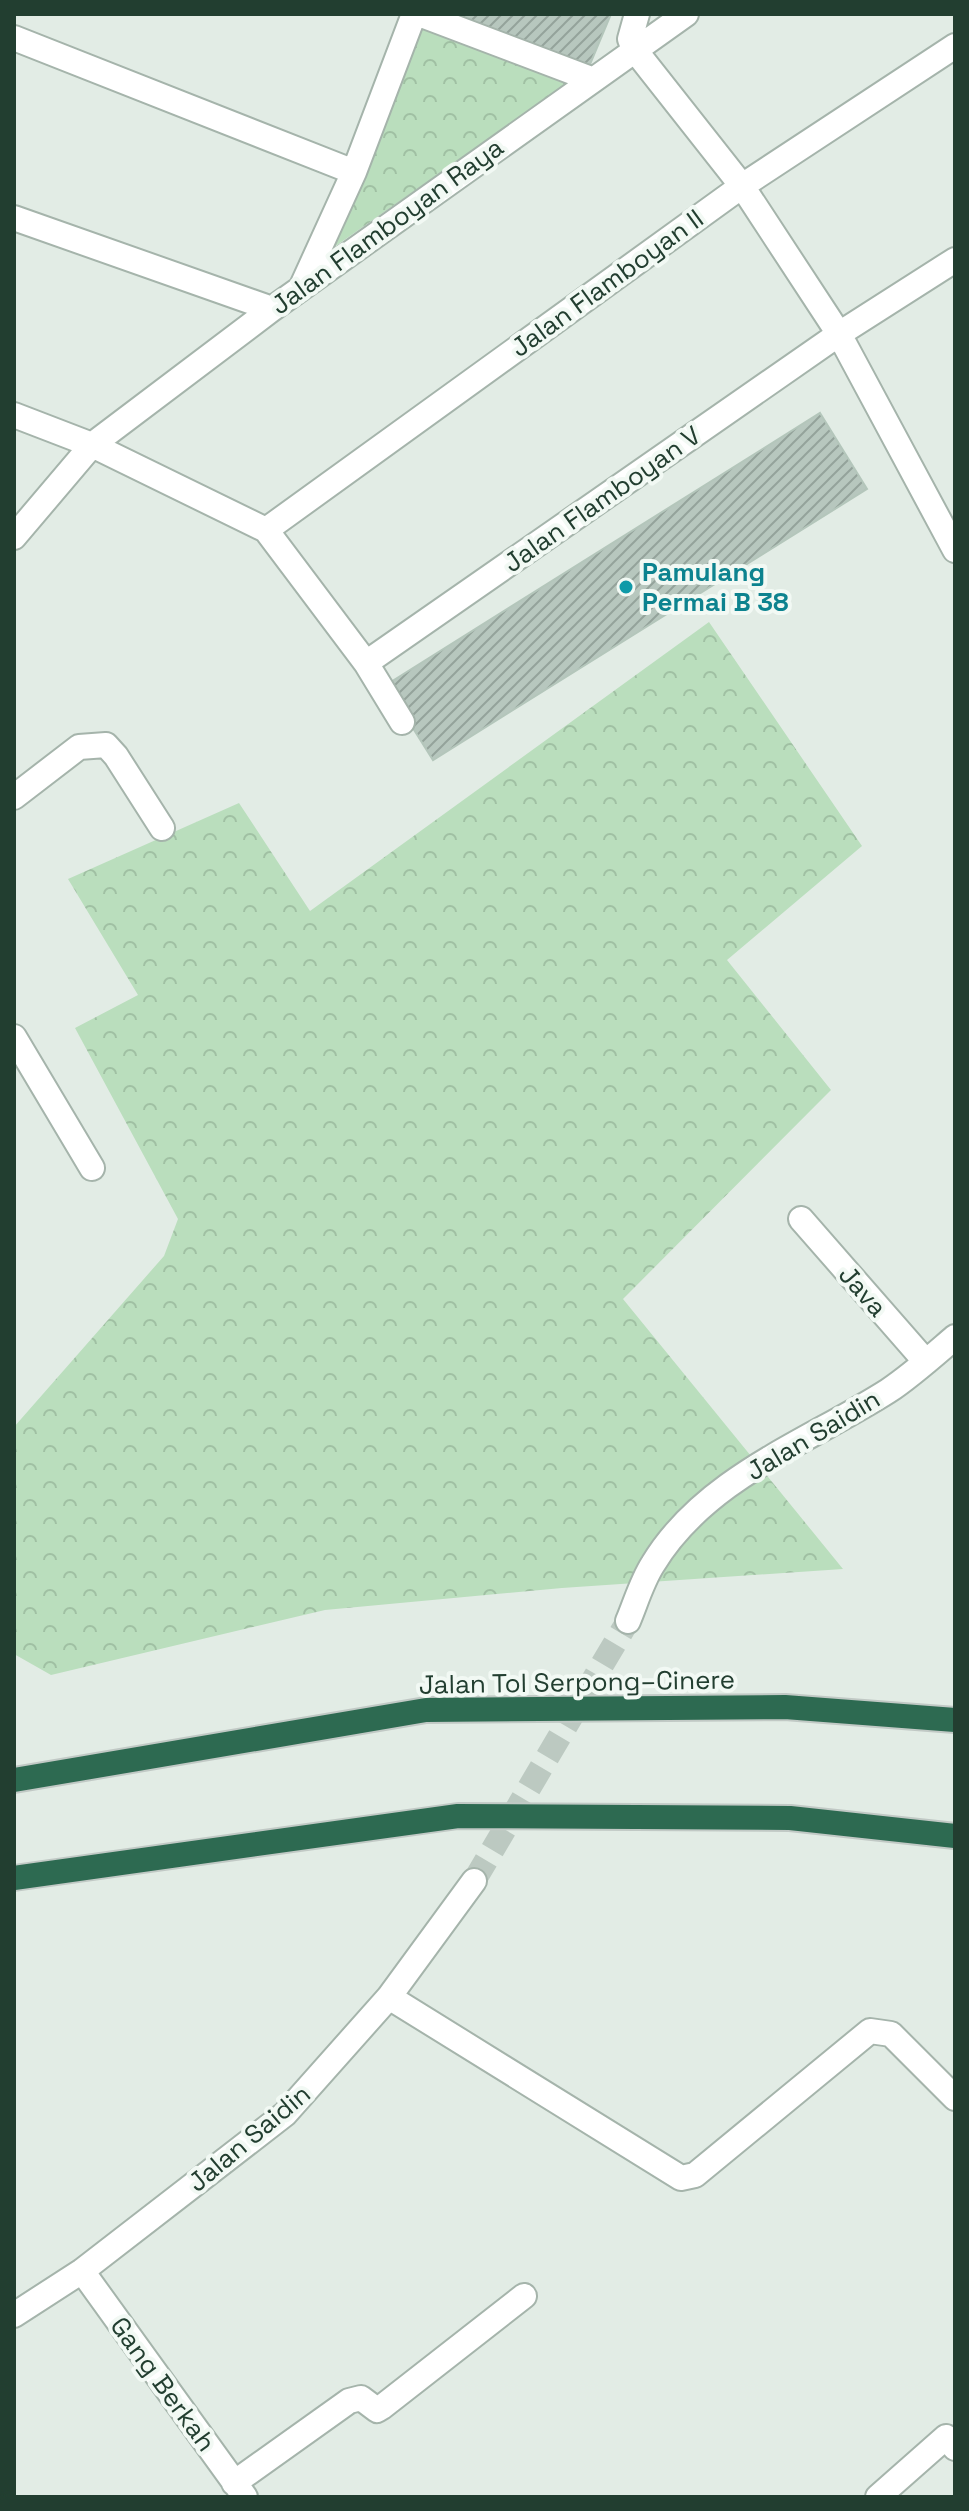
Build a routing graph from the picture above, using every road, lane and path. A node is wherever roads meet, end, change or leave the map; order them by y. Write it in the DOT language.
graph roads {
  1 [pos="416,14"];
  2 [pos="637,14"];
  3 [pos="686,14"];
  4 [pos="14,38"];
  5 [pos="955,46"];
  6 [pos="634,49"];
  7 [pos="591,79"];
  8 [pos="354,172"];
  9 [pos="742,186"];
  10 [pos="14,218"];
  11 [pos="955,260"];
  12 [pos="301,288"];
  13 [pos="272,309"];
  14 [pos="839,334"];
  15 [pos="14,415"];
  16 [pos="92,445"];
  17 [pos="266,530"];
  18 [pos="14,537"];
  19 [pos="955,550"];
  20 [pos="366,663"];
  21 [pos="402,722"];
  22 [pos="14,797"];
  23 [pos="162,828"];
  24 [pos="14,1037"];
  25 [pos="92,1168"];
  26 [pos="801,1219"];
  27 [pos="955,1337"];
  28 [pos="926,1362"];
  29 [pos="628,1621"];
  30 [pos="955,1720"];
  31 [pos="14,1780"];
  32 [pos="955,1836"];
  33 [pos="14,1878"];
  34 [pos="474,1881"];
  35 [pos="389,1997"];
  36 [pos="955,2098"];
  37 [pos="82,2271"];
  38 [pos="524,2296"];
  39 [pos="14,2315"];
  40 [pos="952,2438"];
  41 [pos="240,2490"];
  42 [pos="878,2497"];
  1 -- 7 [label="street"];
  1 -- 8 [label="street"];
  2 -- 6 [label="street"];
  3 -- 6 [label="street, Jalan Flamboyan Raya"];
  4 -- 8 [label="street"];
  5 -- 9 [label="street, Jalan Flamboyan II"];
  6 -- 7 [label="street, Jalan Flamboyan Raya"];
  6 -- 9 [label="street"];
  7 -- 12 [label="street, Jalan Flamboyan Raya"];
  8 -- 12 [label="street"];
  9 -- 14 [label="street"];
  9 -- 17 [label="street, Jalan Flamboyan II"];
  10 -- 13 [label="street"];
  11 -- 14 [label="street, Jalan Flamboyan V"];
  12 -- 13 [label="street, Jalan Flamboyan Raya"];
  13 -- 16 [label="street, Jalan Flamboyan Raya"];
  14 -- 19 [label="street"];
  14 -- 20 [label="street, Jalan Flamboyan V"];
  15 -- 16 [label="street"];
  16 -- 17 [label="street"];
  16 -- 18 [label="street, Jalan Flamboyan Raya"];
  17 -- 20 [label="street"];
  20 -- 21 [label="street"];
  22 -- 23 [label="street"];
  24 -- 25 [label="street"];
  26 -- 28 [label="street, Java"];
  27 -- 28 [label="street, Jalan Saidin"];
  28 -- 29 [label="street, Jalan Saidin"];
  30 -- 31 [label="highway, Jalan Tol Serpong–Cinere"];
  32 -- 33 [label="highway"];
  34 -- 35 [label="street, Jalan Saidin"];
  35 -- 36 [label="street"];
  35 -- 37 [label="street, Jalan Saidin"];
  37 -- 39 [label="street, Jalan Saidin"];
  37 -- 41 [label="street, Gang Berkah"];
  38 -- 41 [label="street"];
  40 -- 42 [label="street"];
}
